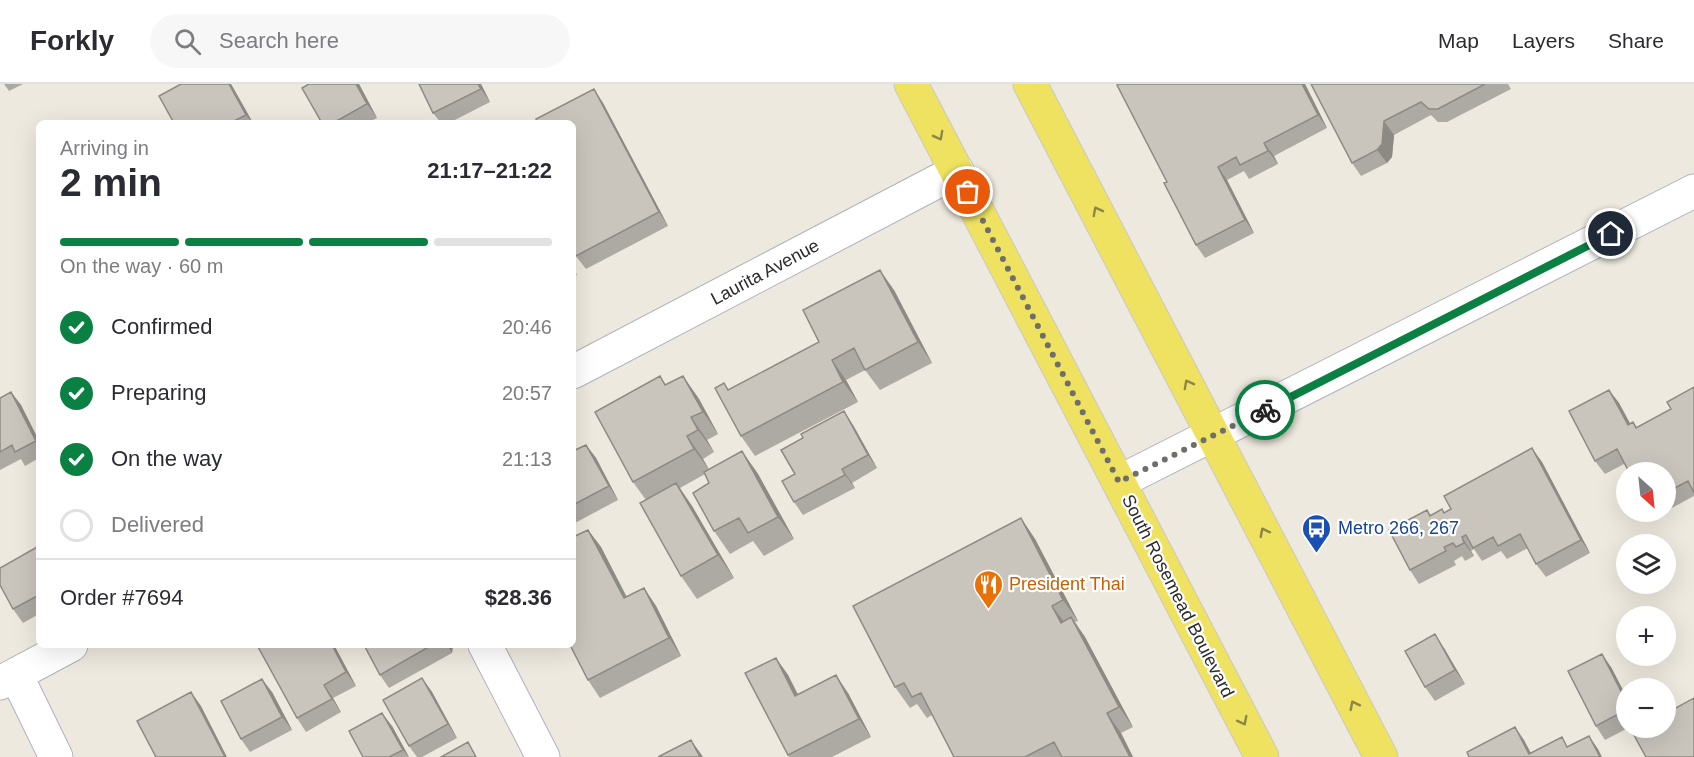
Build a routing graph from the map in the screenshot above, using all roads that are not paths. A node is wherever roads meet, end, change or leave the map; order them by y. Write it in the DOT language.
graph roads {
  1 [pos="911,84"];
  2 [pos="1030,84"];
  3 [pos="957,171"];
  4 [pos="1694,191"];
  5 [pos="576,370"];
  6 [pos="1215,436"];
  7 [pos="1119,482"];
  8 [pos="65,648"];
  9 [pos="486,648"];
  10 [pos="8,679"];
  11 [pos="57,757"];
  12 [pos="543,757"];
  13 [pos="1262,757"];
  14 [pos="1381,757"];
  1 -- 3 [label="main road, South Rosemead Boulevard, one-way"];
  6 -- 2 [label="main road, one-way"];
  3 -- 5 [label="street, Laurita Avenue"];
  3 -- 7 [label="main road, South Rosemead Boulevard"];
  4 -- 6 [label="street"];
  6 -- 7 [label="street"];
  14 -- 6 [label="main road, one-way"];
  7 -- 13 [label="main road, South Rosemead Boulevard, one-way"];
  8 -- 10 [label="street"];
  9 -- 12 [label="street"];
  10 -- 11 [label="street"];
}
